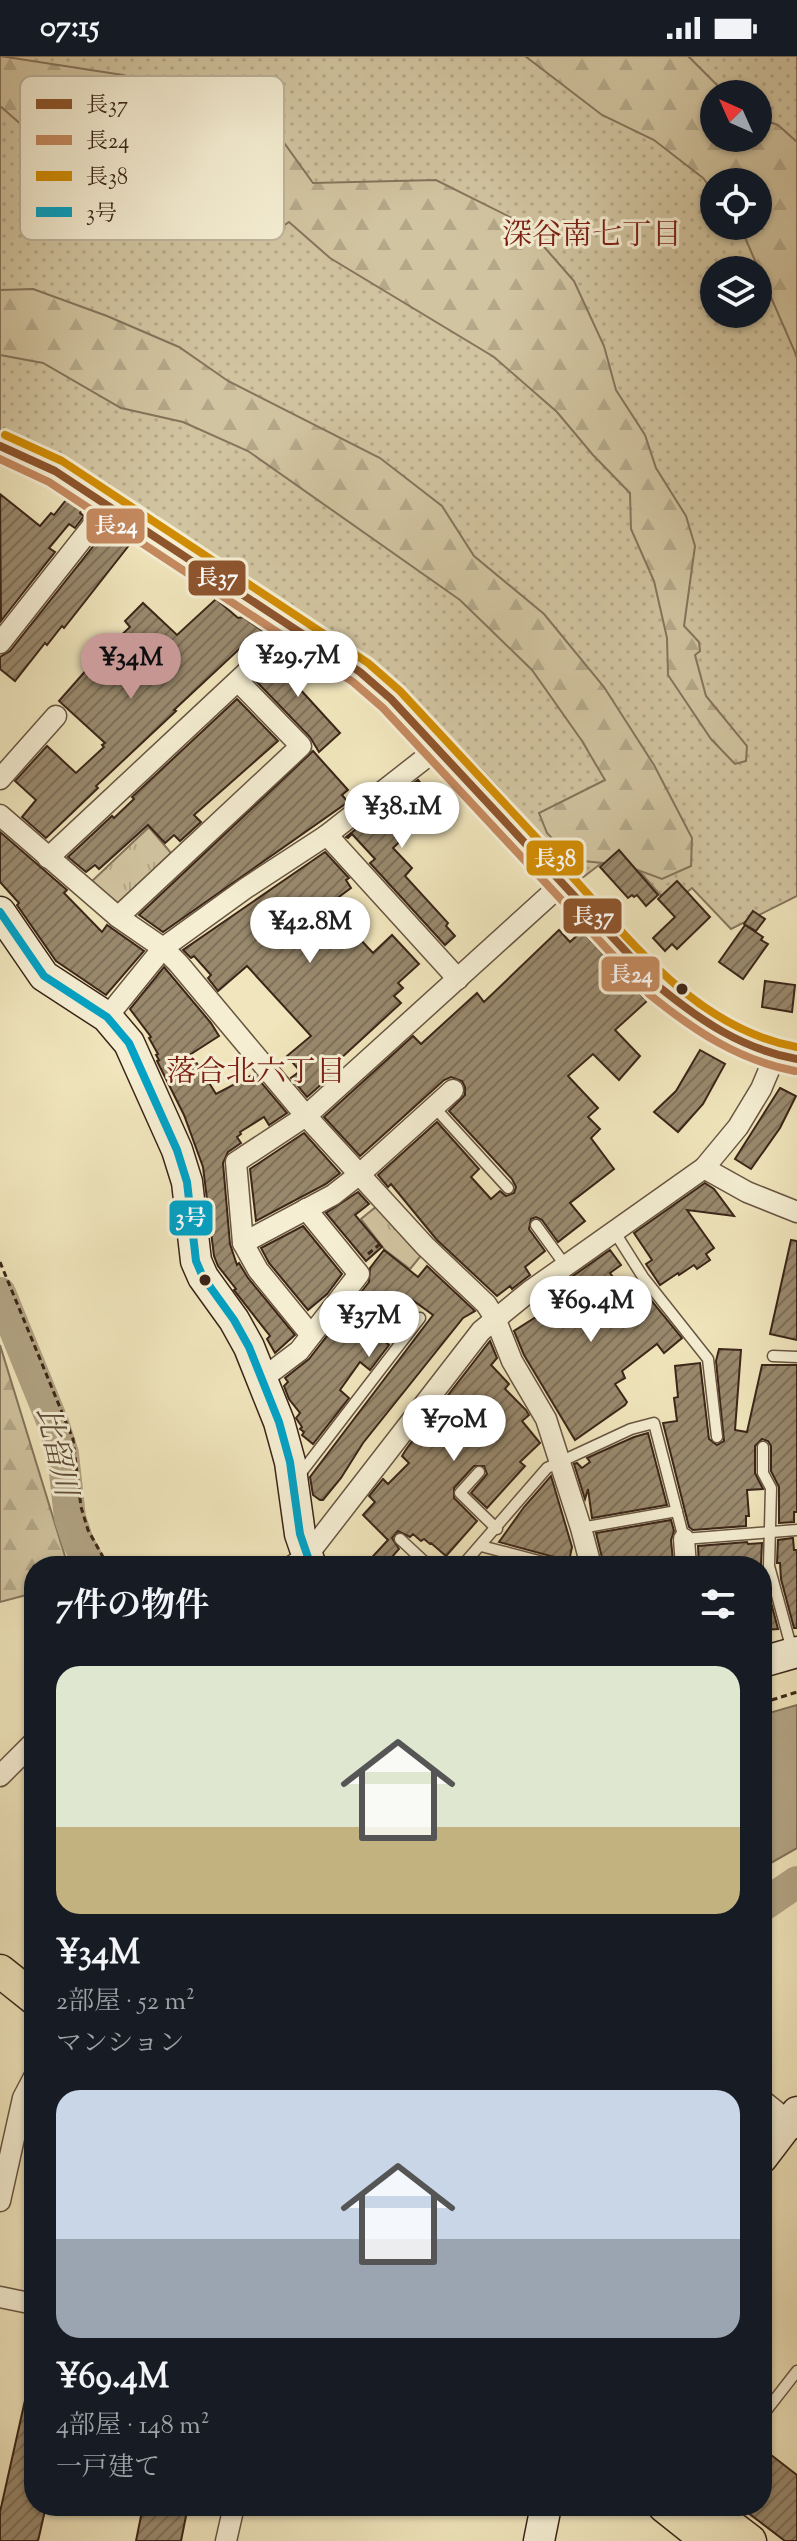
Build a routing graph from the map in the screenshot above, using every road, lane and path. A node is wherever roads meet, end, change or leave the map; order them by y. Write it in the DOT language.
graph roads {
  1 [pos="0,446"];
  2 [pos="109,505"];
  3 [pos="293,629"];
  4 [pos="0,643"];
  5 [pos="238,681"];
  6 [pos="56,716"];
  7 [pos="438,748"];
  8 [pos="0,779"];
  9 [pos="0,815"];
  10 [pos="327,835"];
  11 [pos="48,858"];
  12 [pos="563,883"];
  13 [pos="0,912"];
  14 [pos="118,917"];
  15 [pos="163,948"];
  16 [pos="458,979"];
  17 [pos="107,1017"];
  18 [pos="786,1058"];
  19 [pos="453,1090"];
  20 [pos="435,1108"];
  21 [pos="306,1116"];
  22 [pos="704,1168"];
  23 [pos="361,1173"];
  24 [pos="508,1188"];
  25 [pos="306,1209"];
  26 [pos="797,1212"];
  27 [pos="536,1225"];
  28 [pos="614,1231"];
  29 [pos="243,1243"];
  30 [pos="0,1262"];
  31 [pos="565,1265"];
  32 [pos="420,1318"];
  33 [pos="495,1318"];
  34 [pos="311,1335"];
  35 [pos="773,1356"];
  36 [pos="797,1357"];
  37 [pos="262,1379"];
  38 [pos="717,1437"];
  39 [pos="763,1447"];
  40 [pos="562,1463"];
  41 [pos="479,1472"];
  42 [pos="294,1482"];
  43 [pos="677,1511"];
  44 [pos="581,1528"];
  45 [pos="497,1529"];
  46 [pos="797,1530"];
  47 [pos="770,1533"];
  48 [pos="400,1539"];
  49 [pos="684,1539"];
  50 [pos="481,1546"];
  51 [pos="102,1556"];
  52 [pos="302,1556"];
  53 [pos="308,1556"];
  54 [pos="418,1556"];
  55 [pos="472,1556"];
  56 [pos="520,1556"];
  57 [pos="588,1556"];
  58 [pos="685,1556"];
  59 [pos="769,1556"];
  60 [pos="772,1576"];
  61 [pos="795,1652"];
  62 [pos="772,1659"];
  63 [pos="797,1692"];
  64 [pos="772,1700"];
  65 [pos="24,1752"];
  66 [pos="0,1776"];
  67 [pos="0,1971"];
  68 [pos="24,1990"];
  69 [pos="0,1996"];
  70 [pos="24,2015"];
  71 [pos="24,2096"];
  72 [pos="772,2106"];
  73 [pos="795,2121"];
  74 [pos="772,2147"];
  75 [pos="0,2201"];
  76 [pos="0,2297"];
  77 [pos="24,2302"];
  78 [pos="797,2371"];
  79 [pos="772,2403"];
  80 [pos="232,2516"];
  81 [pos="544,2516"];
  82 [pos="677,2516"];
  83 [pos="717,2516"];
  84 [pos="226,2541"];
  85 [pos="539,2541"];
  86 [pos="708,2541"];
  87 [pos="750,2541"];
  1 -- 2 [label="street"];
  2 -- 3 [label="street"];
  2 -- 4 [label="street"];
  3 -- 5 [label="street"];
  3 -- 7 [label="street"];
  5 -- 11 [label="street"];
  5 -- 14 [label="street"];
  6 -- 8 [label="street"];
  7 -- 10 [label="street"];
  7 -- 12 [label="street"];
  9 -- 11 [label="street"];
  10 -- 15 [label="street"];
  10 -- 16 [label="street"];
  11 -- 14 [label="street"];
  12 -- 16 [label="street"];
  12 -- 18 [label="street"];
  13 -- 17 [label="street"];
  14 -- 15 [label="street"];
  15 -- 17 [label="street"];
  15 -- 21 [label="street"];
  16 -- 21 [label="street"];
  17 -- 37 [label="street"];
  18 -- 22 [label="street"];
  19 -- 20 [label="street"];
  20 -- 23 [label="street"];
  20 -- 24 [label="lane"];
  21 -- 23 [label="street"];
  21 -- 29 [label="street"];
  22 -- 26 [label="street"];
  22 -- 28 [label="street"];
  23 -- 25 [label="street"];
  23 -- 33 [label="street"];
  25 -- 29 [label="street"];
  25 -- 34 [label="street"];
  27 -- 31 [label="lane"];
  28 -- 31 [label="street"];
  28 -- 38 [label="lane"];
  29 -- 34 [label="street"];
  30 -- 51 [label="path"];
  31 -- 33 [label="street"];
  32 -- 42 [label="lane"];
  33 -- 40 [label="street"];
  33 -- 53 [label="street"];
  34 -- 37 [label="street"];
  35 -- 36 [label="lane"];
  37 -- 42 [label="street"];
  39 -- 47 [label="lane"];
  40 -- 43 [label="lane"];
  40 -- 44 [label="street"];
  40 -- 45 [label="lane"];
  41 -- 45 [label="lane"];
  42 -- 52 [label="street"];
  43 -- 44 [label="lane"];
  43 -- 49 [label="lane"];
  44 -- 57 [label="street"];
  45 -- 50 [label="lane"];
  46 -- 47 [label="lane"];
  47 -- 49 [label="lane"];
  47 -- 59 [label="lane"];
  48 -- 54 [label="lane"];
  49 -- 58 [label="street"];
  50 -- 55 [label="lane"];
  50 -- 56 [label="lane"];
  60 -- 61 [label="lane"];
  61 -- 62 [label="street"];
  63 -- 64 [label="path"];
  65 -- 66 [label="street"];
  67 -- 68 [label="main road"];
  69 -- 70 [label="main road"];
  71 -- 75 [label="street"];
  72 -- 73 [label="street"];
  73 -- 74 [label="street"];
  76 -- 77 [label="street"];
  78 -- 79 [label="lane"];
  80 -- 84 [label="street"];
  81 -- 85 [label="street"];
  82 -- 86 [label="main road"];
  83 -- 87 [label="main road"];
}
